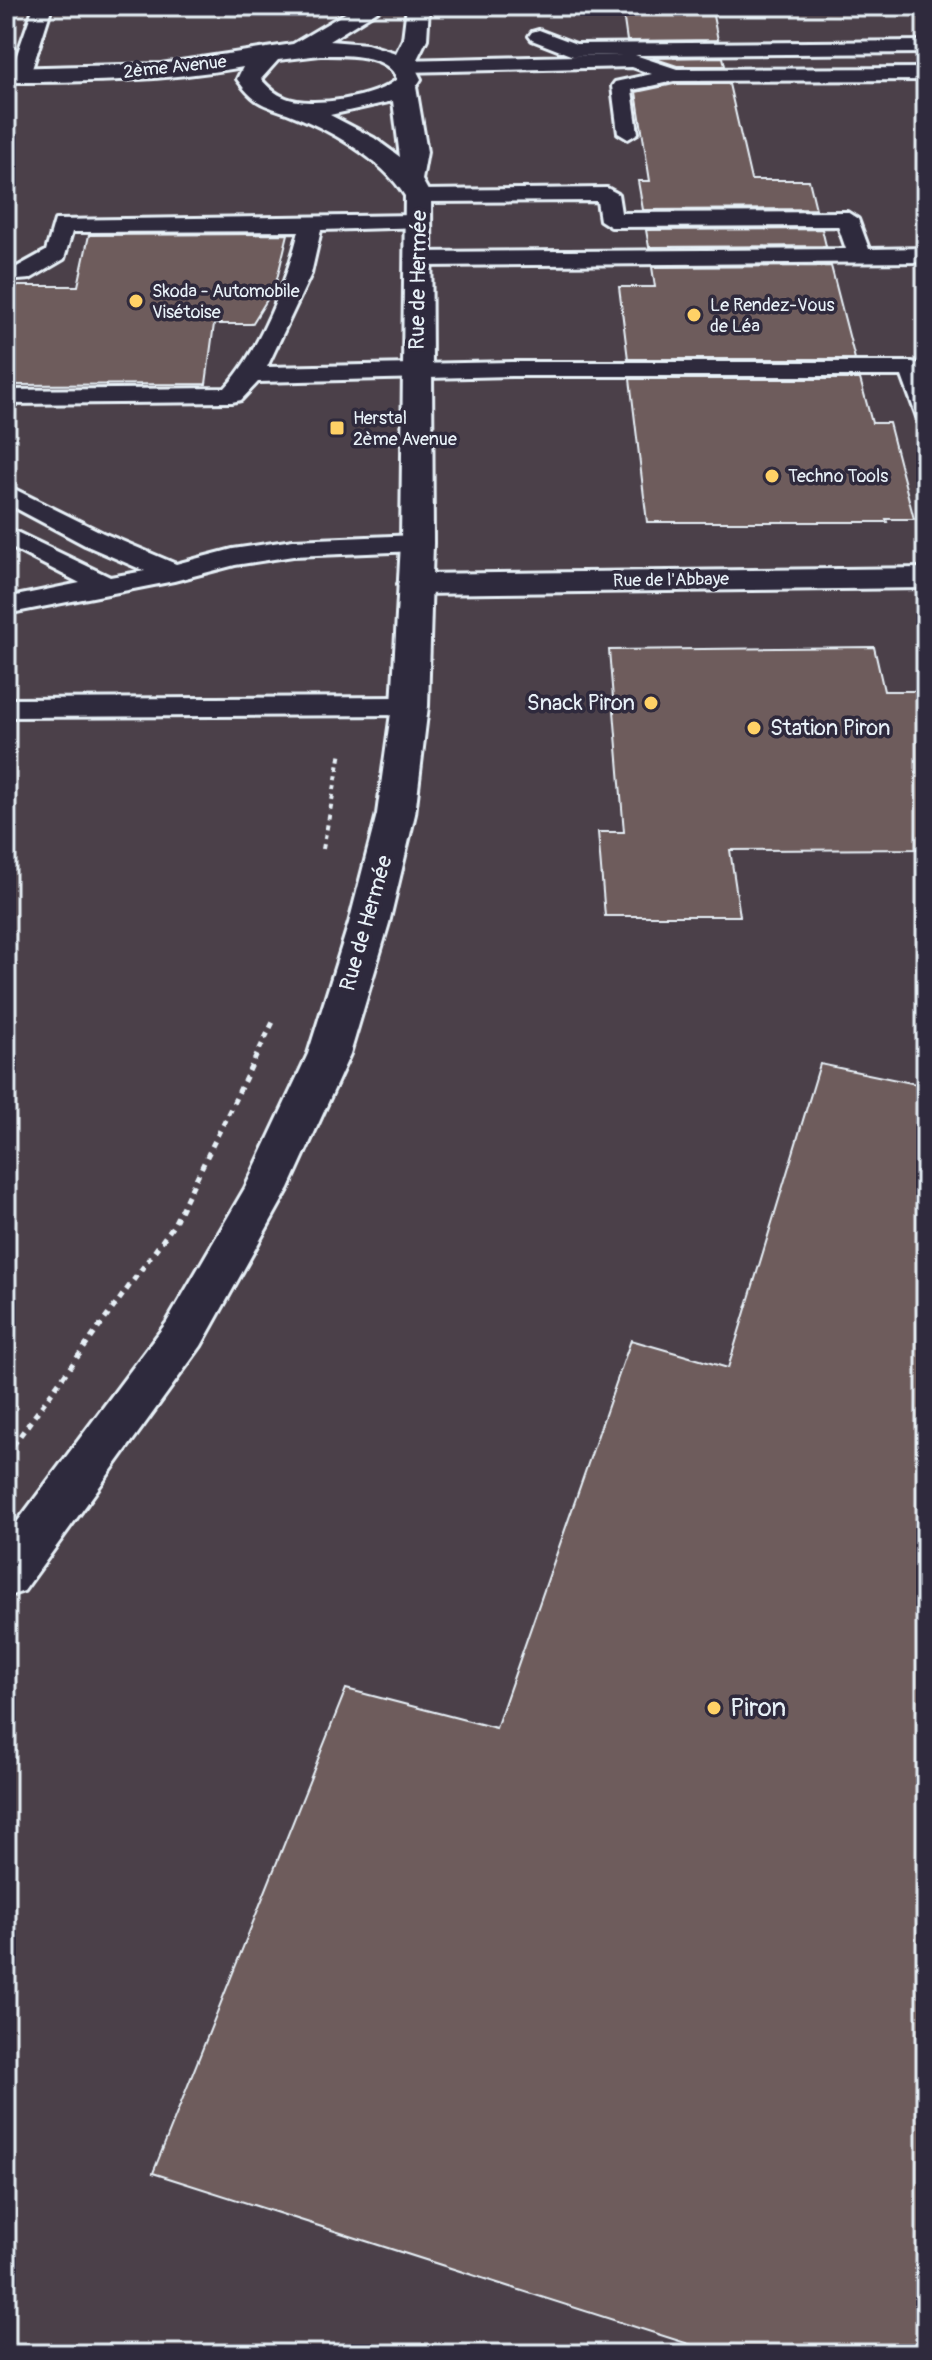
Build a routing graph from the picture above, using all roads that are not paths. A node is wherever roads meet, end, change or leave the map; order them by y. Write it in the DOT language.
graph roads {
  1 [pos="43,6"];
  2 [pos="374,6"];
  3 [pos="418,6"];
  4 [pos="539,36"];
  5 [pos="926,47"];
  6 [pos="279,54"];
  7 [pos="926,74"];
  8 [pos="13,75"];
  9 [pos="82,75"];
  10 [pos="675,75"];
  11 [pos="403,77"];
  12 [pos="254,90"];
  13 [pos="296,108"];
  14 [pos="628,133"];
  15 [pos="415,199"];
  16 [pos="311,224"];
  17 [pos="926,255"];
  18 [pos="860,256"];
  19 [pos="417,259"];
  20 [pos="6,274"];
  21 [pos="417,372"];
  22 [pos="251,375"];
  23 [pos="6,397"];
  24 [pos="926,412"];
  25 [pos="6,493"];
  26 [pos="11,540"];
  27 [pos="417,543"];
  28 [pos="174,573"];
  29 [pos="926,578"];
  30 [pos="415,584"];
  31 [pos="108,587"];
  32 [pos="6,606"];
  33 [pos="410,706"];
  34 [pos="6,708"];
  35 [pos="6,1576"];
  1 -- 8 [label="lane"];
  2 -- 6 [label="street"];
  3 -- 11 [label="street, Rue de Hermée"];
  4 -- 5 [label="lane"];
  6 -- 9 [label="street, 2ème Avenue"];
  6 -- 11 [label="street"];
  6 -- 12 [label="street"];
  7 -- 10 [label="lane"];
  8 -- 9 [label="street, 2ème Avenue"];
  9 -- 12 [label="street, 2ème Avenue"];
  10 -- 11 [label="lane"];
  10 -- 14 [label="lane"];
  11 -- 13 [label="street, Rue de Hermée"];
  11 -- 15 [label="street, Rue de Hermée"];
  12 -- 13 [label="street, Rue de Hermée"];
  13 -- 15 [label="street, Rue de Hermée"];
  15 -- 16 [label="lane"];
  15 -- 18 [label="lane"];
  15 -- 19 [label="street, Rue de Hermée"];
  16 -- 20 [label="lane"];
  16 -- 22 [label="lane"];
  17 -- 18 [label="lane"];
  18 -- 19 [label="lane"];
  19 -- 21 [label="street, Rue de Hermée"];
  21 -- 22 [label="lane"];
  21 -- 24 [label="lane"];
  21 -- 27 [label="street, Rue de Hermée"];
  22 -- 23 [label="lane"];
  25 -- 28 [label="lane"];
  26 -- 31 [label="lane"];
  27 -- 28 [label="lane"];
  27 -- 30 [label="street, Rue de Hermée"];
  28 -- 31 [label="lane"];
  29 -- 30 [label="street, Rue de l'Abbaye"];
  30 -- 33 [label="street, Rue de Hermée"];
  31 -- 32 [label="lane"];
  33 -- 34 [label="lane"];
  33 -- 35 [label="street, Rue de Hermée"];
}
